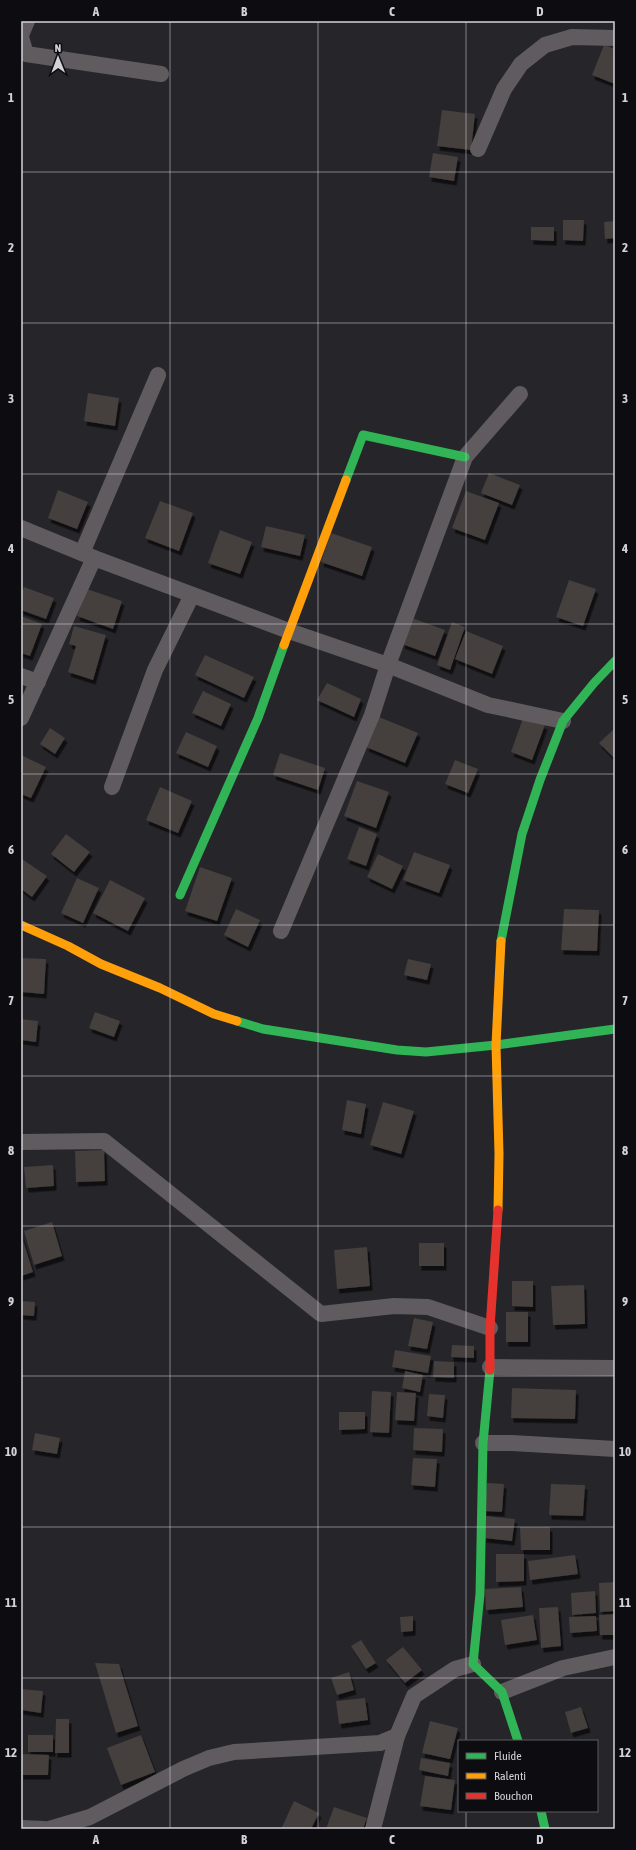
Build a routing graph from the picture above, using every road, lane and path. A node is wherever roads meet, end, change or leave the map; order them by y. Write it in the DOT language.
graph roads {
  1 [pos="27,21"];
  2 [pos="21,36"];
  3 [pos="615,38"];
  4 [pos="161,74"];
  5 [pos="478,149"];
  6 [pos="158,375"];
  7 [pos="520,394"];
  8 [pos="465,457"];
  9 [pos="21,528"];
  10 [pos="88,555"];
  11 [pos="192,595"];
  12 [pos="288,631"];
  13 [pos="615,661"];
  14 [pos="388,665"];
  15 [pos="21,676"];
  16 [pos="38,682"];
  17 [pos="21,718"];
  18 [pos="563,721"];
  19 [pos="112,787"];
  20 [pos="180,895"];
  21 [pos="21,925"];
  22 [pos="281,931"];
  23 [pos="615,1028"];
  24 [pos="496,1045"];
  25 [pos="21,1142"];
  26 [pos="490,1328"];
  27 [pos="490,1366"];
  28 [pos="615,1368"];
  29 [pos="483,1443"];
  30 [pos="615,1450"];
  31 [pos="615,1657"];
  32 [pos="473,1664"];
  33 [pos="502,1692"];
  34 [pos="397,1736"];
  35 [pos="518,1740"];
  36 [pos="541,1812"];
  37 [pos="21,1828"];
  38 [pos="44,1829"];
  39 [pos="49,1829"];
  40 [pos="373,1829"];
  41 [pos="545,1829"];
  1 -- 2 [label="street"];
  2 -- 4 [label="street"];
  3 -- 5 [label="street"];
  6 -- 10 [label="street"];
  7 -- 8 [label="street"];
  8 -- 12 [label="street"];
  8 -- 14 [label="street"];
  9 -- 10 [label="street"];
  10 -- 11 [label="street"];
  10 -- 16 [label="street"];
  11 -- 12 [label="street"];
  11 -- 19 [label="street"];
  12 -- 14 [label="street"];
  12 -- 20 [label="street"];
  13 -- 18 [label="street"];
  14 -- 18 [label="street"];
  14 -- 22 [label="street"];
  15 -- 16 [label="street"];
  16 -- 17 [label="street"];
  18 -- 24 [label="street"];
  21 -- 24 [label="street"];
  23 -- 24 [label="street"];
  24 -- 26 [label="street"];
  25 -- 26 [label="street"];
  26 -- 27 [label="street"];
  27 -- 28 [label="street"];
  27 -- 29 [label="street"];
  29 -- 30 [label="street"];
  29 -- 32 [label="street"];
  31 -- 33 [label="street"];
  32 -- 33 [label="street"];
  32 -- 34 [label="street"];
  33 -- 35 [label="street"];
  34 -- 39 [label="street"];
  34 -- 40 [label="street"];
  36 -- 41 [label="street"];
  37 -- 38 [label="street"];
}
